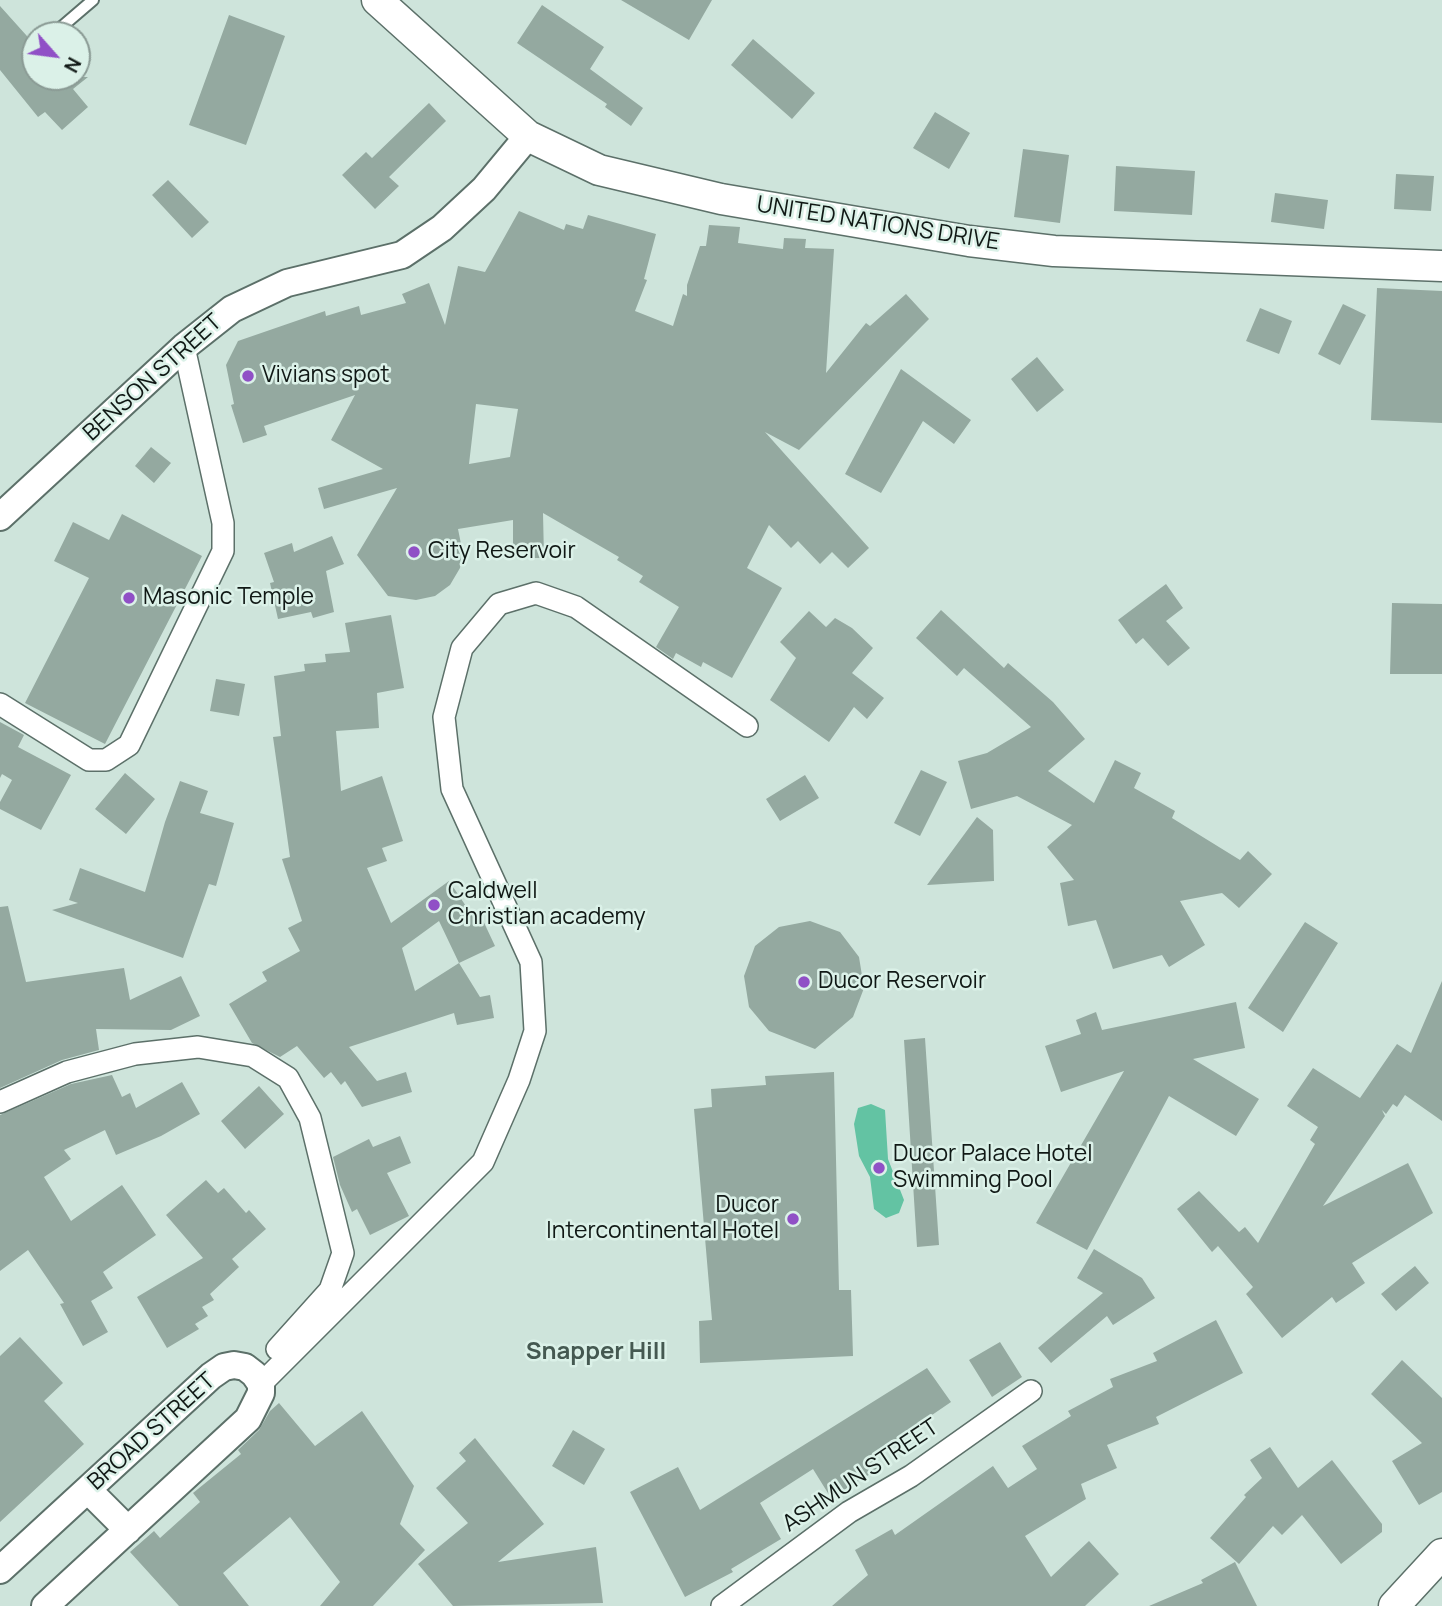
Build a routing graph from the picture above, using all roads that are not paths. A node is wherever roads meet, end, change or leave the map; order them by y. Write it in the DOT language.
graph roads {
  1 [pos="93,0"];
  2 [pos="377,0"];
  3 [pos="68,21"];
  4 [pos="528,136"];
  5 [pos="1442,266"];
  6 [pos="184,347"];
  7 [pos="0,517"];
  8 [pos="0,704"];
  9 [pos="747,726"];
  10 [pos="0,1102"];
  11 [pos="257,1379"];
  12 [pos="1031,1391"];
  13 [pos="88,1490"];
  14 [pos="128,1530"];
  15 [pos="1442,1553"];
  16 [pos="0,1570"];
  17 [pos="45,1606"];
  18 [pos="722,1606"];
  19 [pos="1394,1606"];
  1 -- 3 [label="lane"];
  2 -- 4 [label="main road, UNITED NATIONS DRIVE"];
  4 -- 5 [label="main road, UNITED NATIONS DRIVE"];
  4 -- 6 [label="street, BENSON STREET"];
  6 -- 7 [label="street, BENSON STREET"];
  6 -- 8 [label="street"];
  9 -- 11 [label="street"];
  10 -- 11 [label="street"];
  11 -- 13 [label="street, BROAD STREET"];
  11 -- 14 [label="street"];
  12 -- 18 [label="street, ASHMUN STREET"];
  13 -- 14 [label="street"];
  13 -- 16 [label="street, BROAD STREET"];
  14 -- 17 [label="street"];
  15 -- 19 [label="main road"];
}
